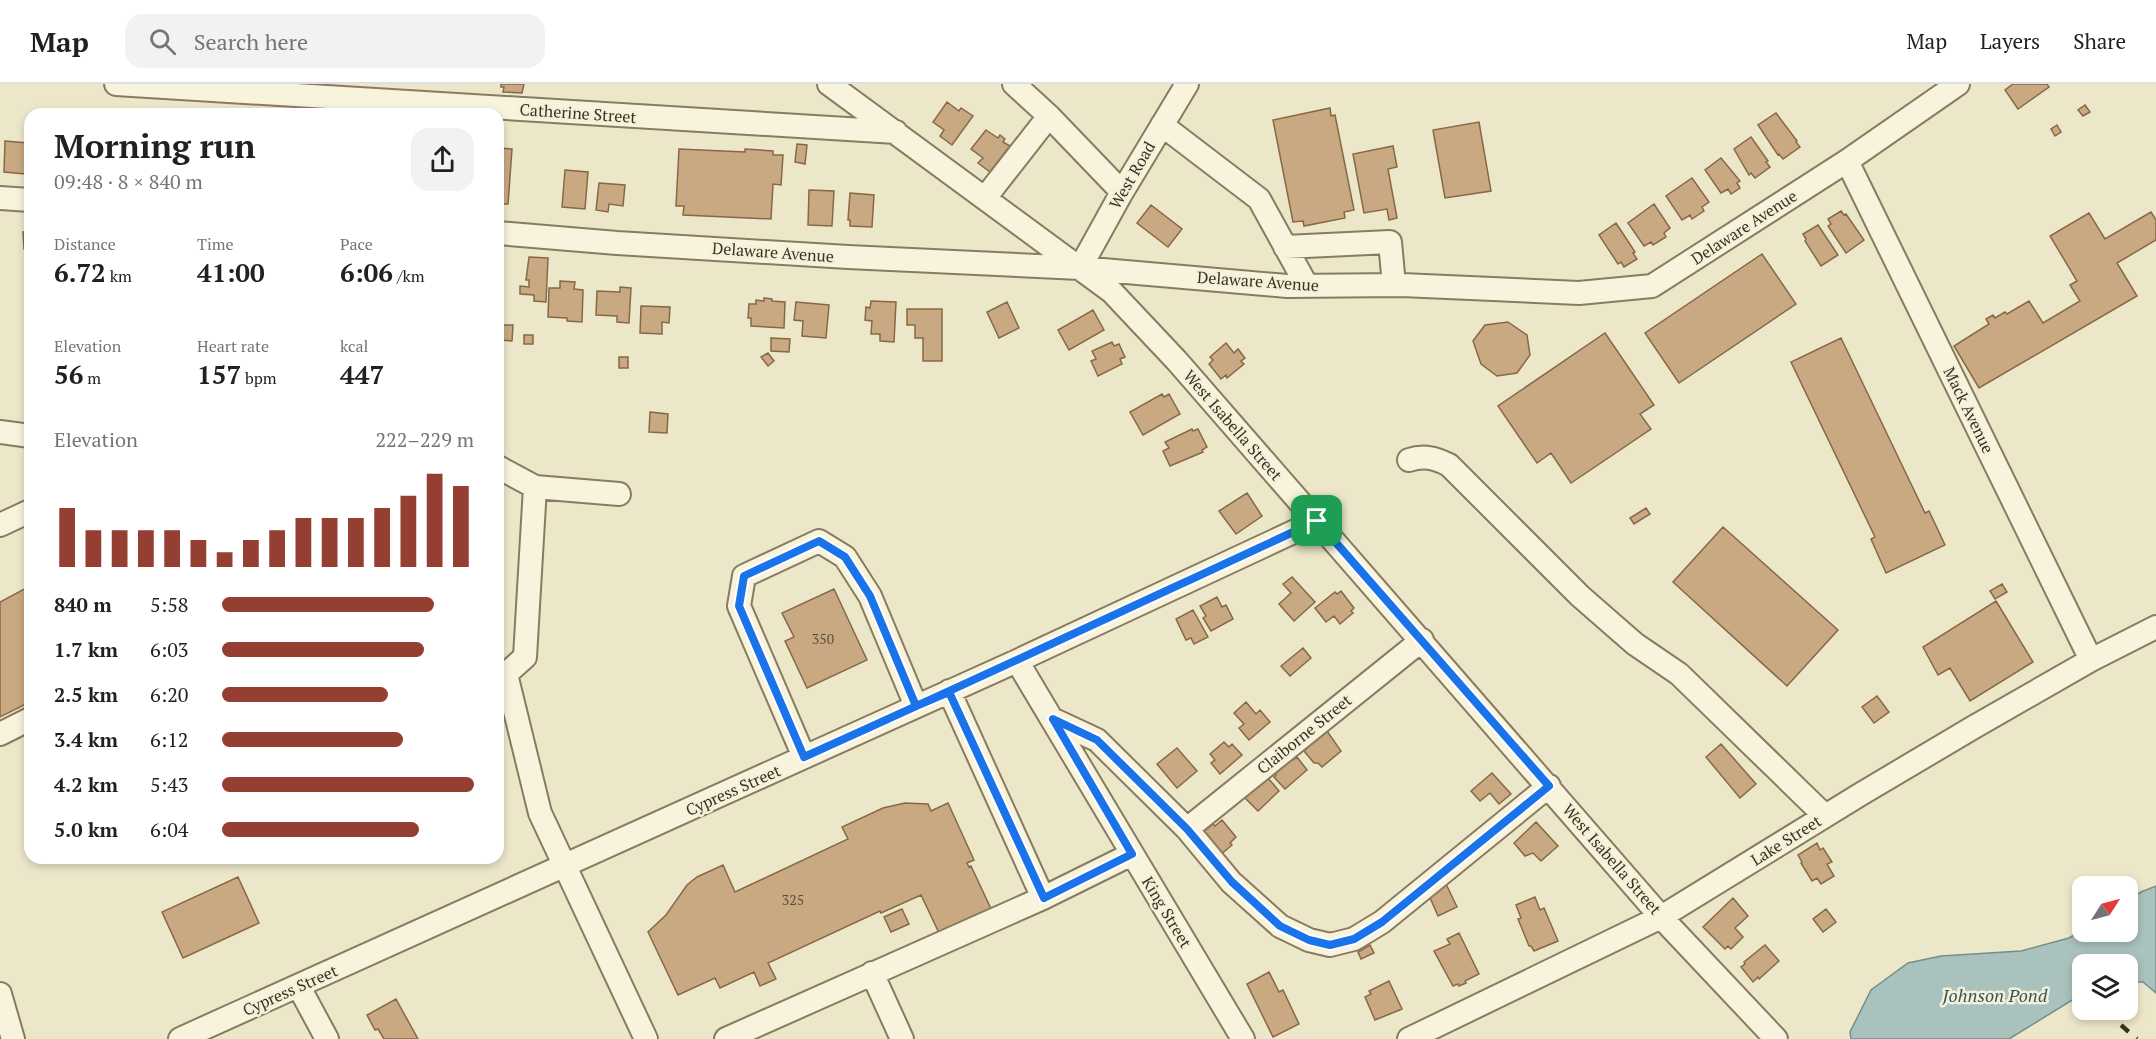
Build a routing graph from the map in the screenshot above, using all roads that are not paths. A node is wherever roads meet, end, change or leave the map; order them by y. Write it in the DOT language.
graph roads {
  1 [pos="116,84"];
  2 [pos="829,84"];
  3 [pos="1014,84"];
  4 [pos="1187,84"];
  5 [pos="1958,84"];
  6 [pos="1049,116"];
  7 [pos="1162,125"];
  8 [pos="896,132"];
  9 [pos="1847,161"];
  10 [pos="1122,192"];
  11 [pos="0,198"];
  12 [pos="985,198"];
  13 [pos="24,200"];
  14 [pos="504,234"];
  15 [pos="1285,247"];
  16 [pos="1080,268"];
  17 [pos="1394,285"];
  18 [pos="1307,286"];
  19 [pos="0,432"];
  20 [pos="24,435"];
  21 [pos="1408,460"];
  22 [pos="504,470"];
  23 [pos="535,488"];
  24 [pos="619,494"];
  25 [pos="24,514"];
  26 [pos="1317,521"];
  27 [pos="0,525"];
  28 [pos="2156,627"];
  29 [pos="1422,640"];
  30 [pos="2091,660"];
  31 [pos="1017,661"];
  32 [pos="504,673"];
  33 [pos="504,681"];
  34 [pos="949,692"];
  35 [pos="916,706"];
  36 [pos="1053,719"];
  37 [pos="24,722"];
  38 [pos="0,734"];
  39 [pos="804,757"];
  40 [pos="1549,786"];
  41 [pos="1825,816"];
  42 [pos="1187,829"];
  43 [pos="1132,854"];
  44 [pos="564,866"];
  45 [pos="1044,898"];
  46 [pos="1661,917"];
  47 [pos="872,974"];
  48 [pos="298,987"];
  49 [pos="0,994"];
  50 [pos="13,1039"];
  51 [pos="180,1039"];
  52 [pos="327,1039"];
  53 [pos="646,1039"];
  54 [pos="726,1039"];
  55 [pos="902,1039"];
  56 [pos="1243,1039"];
  57 [pos="1409,1039"];
  58 [pos="1776,1039"];
  1 -- 8 [label="street, Catherine Street"];
  2 -- 8 [label="street, West Isabella Street"];
  3 -- 6 [label="street"];
  4 -- 7 [label="street, West Road"];
  5 -- 9 [label="street, Delaware Avenue"];
  6 -- 10 [label="street"];
  6 -- 12 [label="street"];
  7 -- 10 [label="street, West Road"];
  7 -- 15 [label="street"];
  8 -- 12 [label="street, West Isabella Street"];
  9 -- 17 [label="street, Delaware Avenue"];
  9 -- 30 [label="street, Mack Avenue"];
  10 -- 16 [label="street, West Road"];
  11 -- 13 [label="street"];
  12 -- 16 [label="street, West Isabella Street"];
  14 -- 16 [label="street, Delaware Avenue"];
  15 -- 17 [label="street"];
  15 -- 18 [label="street"];
  16 -- 18 [label="street, Delaware Avenue"];
  16 -- 26 [label="street, West Isabella Street"];
  17 -- 18 [label="street, Delaware Avenue"];
  19 -- 20 [label="street"];
  21 -- 41 [label="street"];
  22 -- 23 [label="street"];
  23 -- 24 [label="street"];
  23 -- 32 [label="street"];
  25 -- 27 [label="street"];
  26 -- 29 [label="street, West Isabella Street"];
  26 -- 31 [label="street, Cypress Street"];
  28 -- 30 [label="street, Lake Street"];
  29 -- 40 [label="street, West Isabella Street"];
  29 -- 42 [label="street, Claiborne Street"];
  30 -- 41 [label="street, Lake Street"];
  31 -- 34 [label="street, Cypress Street"];
  31 -- 36 [label="street, King Street"];
  33 -- 44 [label="street"];
  34 -- 35 [label="street, Cypress Street"];
  34 -- 45 [label="street"];
  35 -- 39 [label="street, Cypress Street"];
  35 -- 39 [label="street"];
  36 -- 42 [label="street"];
  36 -- 43 [label="street, King Street"];
  37 -- 38 [label="street"];
  39 -- 44 [label="street, Cypress Street"];
  40 -- 42 [label="street"];
  40 -- 46 [label="street, West Isabella Street"];
  41 -- 46 [label="street, Lake Street"];
  43 -- 45 [label="street"];
  43 -- 56 [label="street, King Street"];
  44 -- 48 [label="street, Cypress Street"];
  44 -- 53 [label="street"];
  45 -- 47 [label="street"];
  46 -- 57 [label="street, Lake Street"];
  46 -- 58 [label="street, West Isabella Street"];
  47 -- 54 [label="street"];
  47 -- 55 [label="street"];
  48 -- 51 [label="street, Cypress Street"];
  48 -- 52 [label="street"];
  49 -- 50 [label="street"];
}
